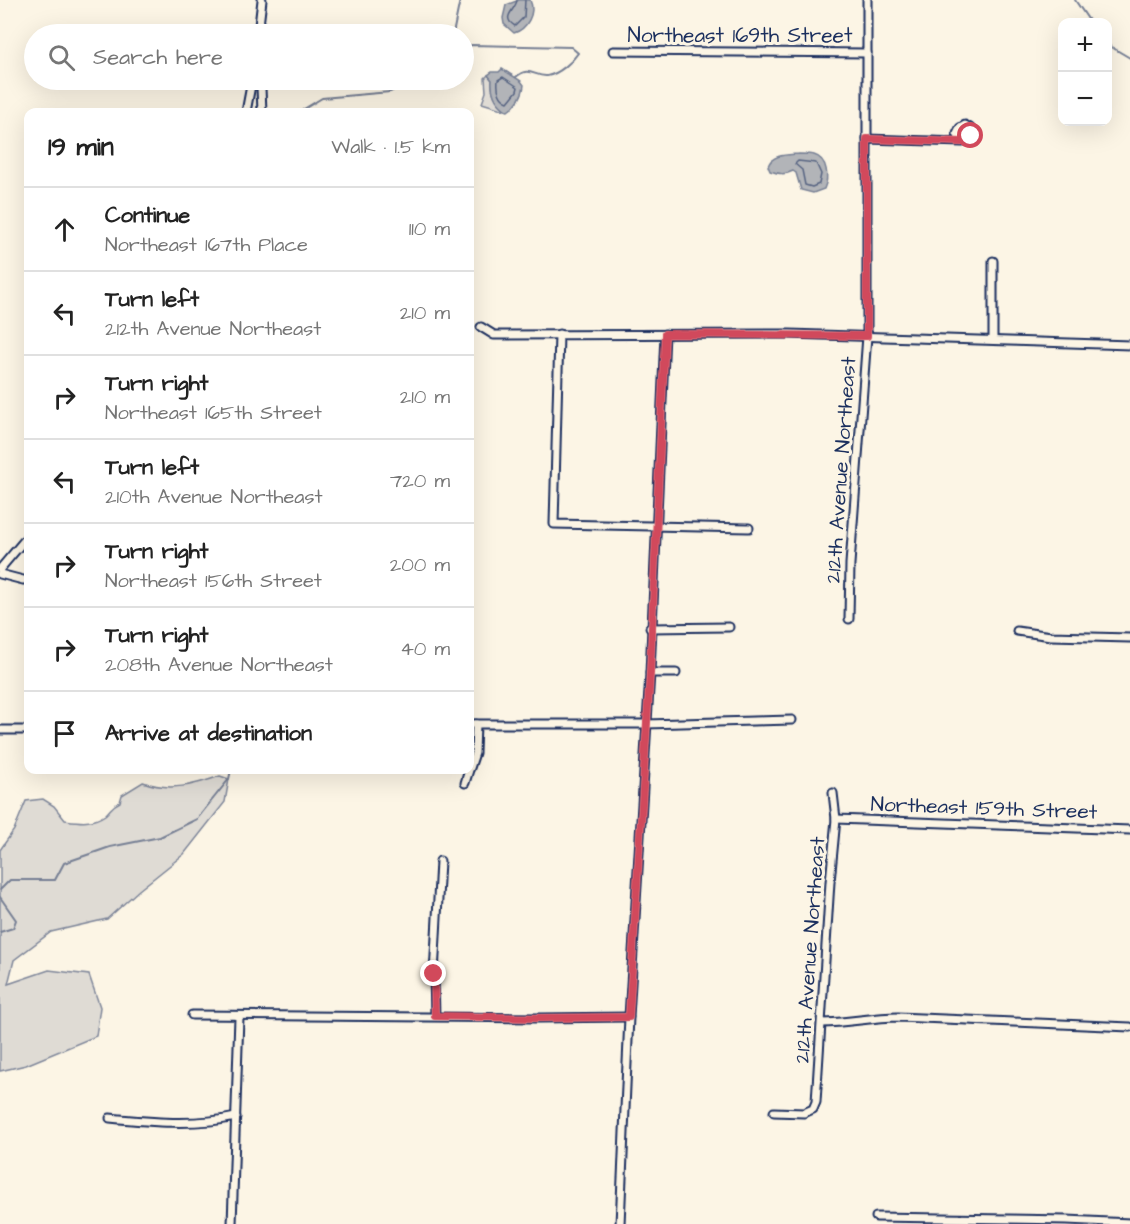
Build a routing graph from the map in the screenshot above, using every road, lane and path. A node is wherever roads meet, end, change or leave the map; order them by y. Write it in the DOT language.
graph roads {
  1 [pos="262,0"];
  2 [pos="867,0"];
  3 [pos="259,24"];
  4 [pos="613,51"];
  5 [pos="867,53"];
  6 [pos="250,90"];
  7 [pos="261,90"];
  8 [pos="247,108"];
  9 [pos="262,108"];
  10 [pos="867,139"];
  11 [pos="962,142"];
  12 [pos="993,261"];
  13 [pos="481,327"];
  14 [pos="559,334"];
  15 [pos="665,334"];
  16 [pos="867,336"];
  17 [pos="993,340"];
  18 [pos="1130,345"];
  19 [pos="656,525"];
  20 [pos="749,528"];
  21 [pos="24,541"];
  22 [pos="0,569"];
  23 [pos="0,574"];
  24 [pos="24,580"];
  25 [pos="849,619"];
  26 [pos="729,627"];
  27 [pos="650,628"];
  28 [pos="1017,631"];
  29 [pos="1130,638"];
  30 [pos="650,673"];
  31 [pos="676,673"];
  32 [pos="792,720"];
  33 [pos="474,724"];
  34 [pos="646,724"];
  35 [pos="0,730"];
  36 [pos="24,730"];
  37 [pos="474,738"];
  38 [pos="474,756"];
  39 [pos="468,774"];
  40 [pos="465,783"];
  41 [pos="833,793"];
  42 [pos="836,819"];
  43 [pos="1130,830"];
  44 [pos="440,861"];
  45 [pos="192,1015"];
  46 [pos="435,1016"];
  47 [pos="239,1017"];
  48 [pos="629,1017"];
  49 [pos="822,1023"];
  50 [pos="1130,1027"];
  51 [pos="774,1112"];
  52 [pos="236,1117"];
  53 [pos="110,1118"];
  54 [pos="876,1217"];
  55 [pos="1130,1223"];
  56 [pos="232,1224"];
  57 [pos="620,1224"];
  1 -- 3 [label="street"];
  2 -- 5 [label="street, 212th Avenue Northeast"];
  4 -- 5 [label="street, Northeast 169th Street"];
  5 -- 10 [label="street, 212th Avenue Northeast"];
  6 -- 8 [label="street"];
  7 -- 9 [label="street"];
  10 -- 11 [label="street"];
  10 -- 16 [label="street, 212th Avenue Northeast"];
  12 -- 17 [label="street"];
  13 -- 14 [label="street"];
  14 -- 15 [label="street"];
  14 -- 19 [label="street"];
  15 -- 16 [label="street"];
  15 -- 19 [label="street"];
  16 -- 17 [label="street"];
  16 -- 25 [label="street, 212th Avenue Northeast"];
  17 -- 18 [label="street"];
  19 -- 20 [label="street"];
  19 -- 27 [label="street"];
  21 -- 22 [label="street"];
  23 -- 24 [label="street"];
  26 -- 27 [label="street"];
  27 -- 30 [label="street"];
  28 -- 29 [label="street"];
  30 -- 31 [label="street"];
  30 -- 34 [label="street"];
  32 -- 34 [label="street"];
  33 -- 34 [label="street"];
  34 -- 48 [label="street"];
  35 -- 36 [label="street"];
  37 -- 38 [label="street"];
  39 -- 40 [label="street"];
  41 -- 42 [label="street, 212th Avenue Northeast"];
  42 -- 43 [label="street, Northeast 159th Street"];
  42 -- 49 [label="street, 212th Avenue Northeast"];
  44 -- 46 [label="street"];
  45 -- 47 [label="street"];
  46 -- 47 [label="street"];
  46 -- 48 [label="street"];
  47 -- 52 [label="street"];
  48 -- 57 [label="street"];
  49 -- 50 [label="street"];
  49 -- 51 [label="street, 212th Avenue Northeast"];
  52 -- 53 [label="street"];
  52 -- 56 [label="street"];
  54 -- 55 [label="street"];
}
